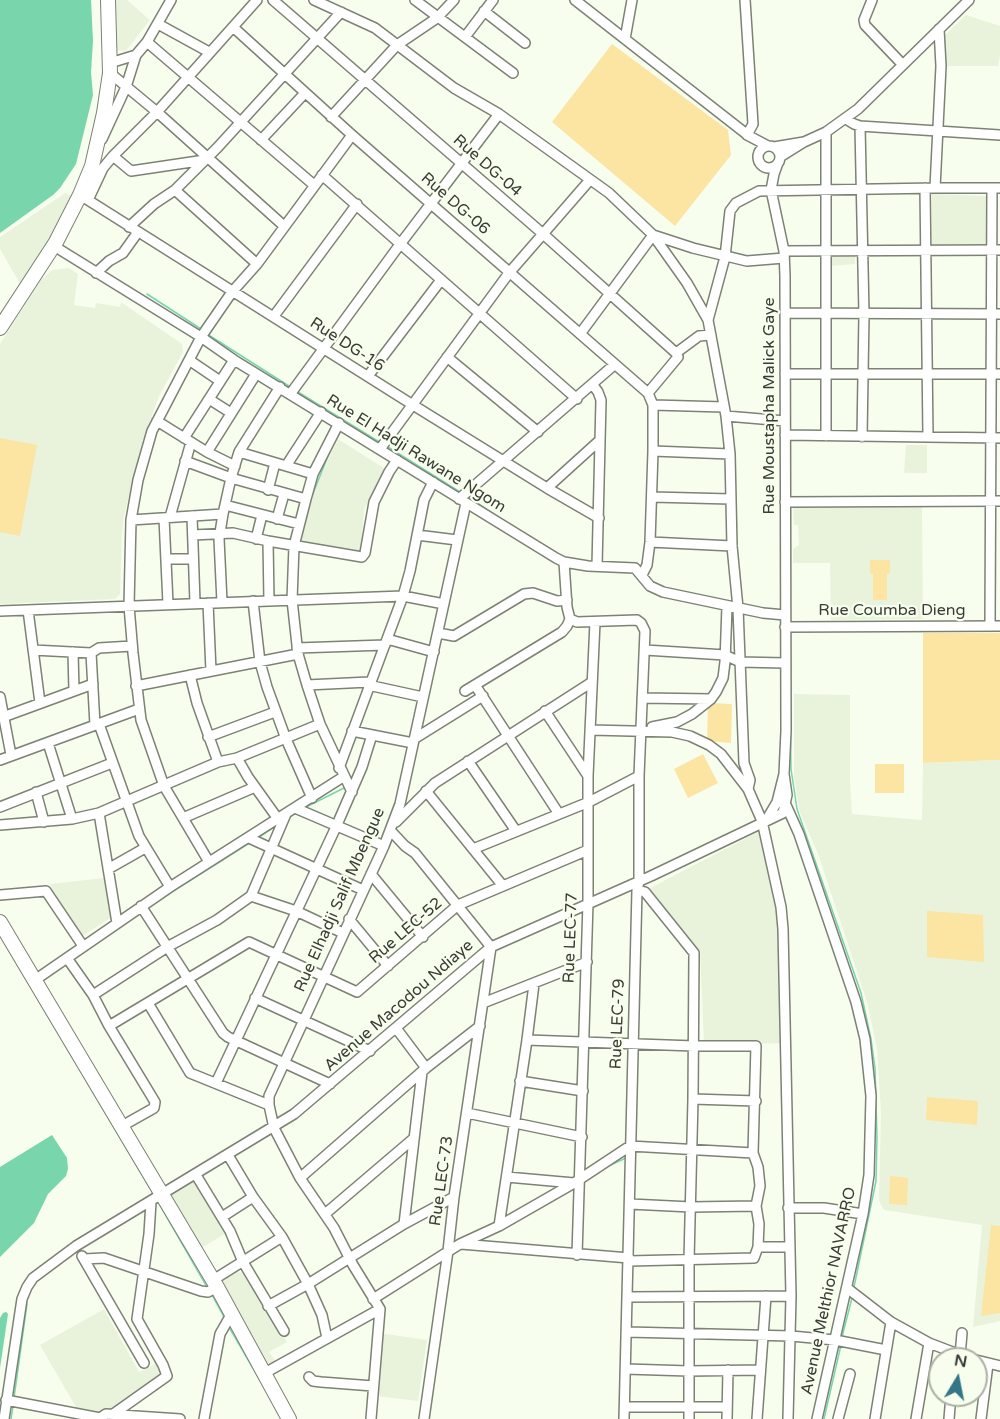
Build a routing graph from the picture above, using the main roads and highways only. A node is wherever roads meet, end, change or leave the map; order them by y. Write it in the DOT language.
graph roads {
  1 [pos="108,0"];
  2 [pos="0,328"];
  3 [pos="0,922"];
  4 [pos="289,1419"];
  1 -- 2 [label="highway"];
  3 -- 4 [label="highway"];
}
